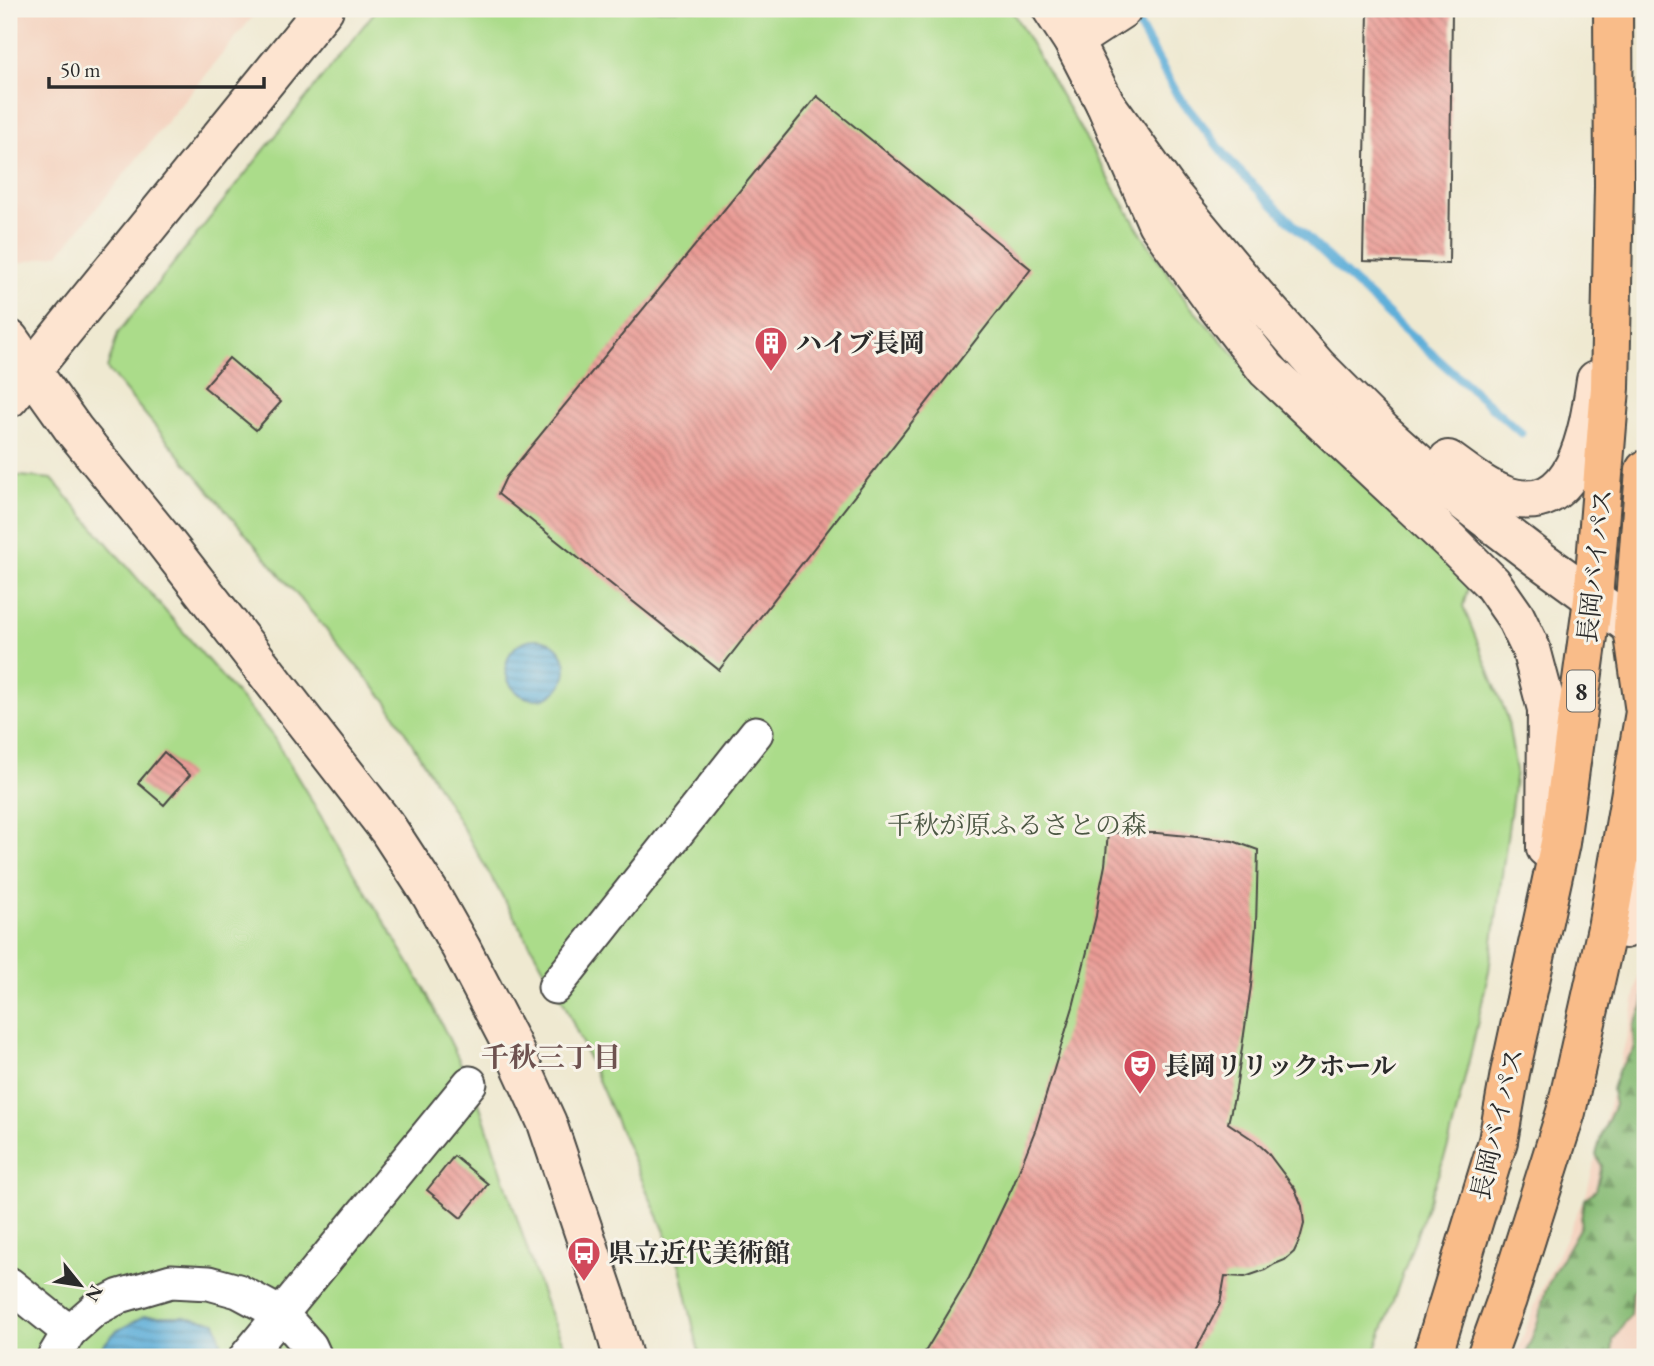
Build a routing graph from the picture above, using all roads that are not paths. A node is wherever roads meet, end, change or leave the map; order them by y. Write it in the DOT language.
graph roads {
  1 [pos="324,9"];
  2 [pos="1052,9"];
  3 [pos="1122,9"];
  4 [pos="1613,9"];
  5 [pos="1073,41"];
  6 [pos="1105,103"];
  7 [pos="1169,192"];
  8 [pos="1613,266"];
  9 [pos="9,338"];
  10 [pos="20,384"];
  11 [pos="1645,470"];
  12 [pos="1593,599"];
  13 [pos="1639,632"];
  14 [pos="756,733"];
  15 [pos="1645,831"];
  16 [pos="1541,934"];
  17 [pos="555,987"];
  18 [pos="470,1083"];
  19 [pos="1566,1112"];
  20 [pos="9,1284"];
  21 [pos="281,1314"];
  22 [pos="61,1345"];
  23 [pos="246,1357"];
  24 [pos="316,1357"];
  25 [pos="623,1357"];
  26 [pos="1432,1357"];
  27 [pos="1486,1357"];
  1 -- 10 [label="street"];
  2 -- 5 [label="street"];
  3 -- 5 [label="street"];
  4 -- 8 [label="highway, 長岡バイパス / 8"];
  5 -- 6 [label="street"];
  6 -- 7 [label="street"];
  6 -- 16 [label="street"];
  7 -- 8 [label="street"];
  7 -- 12 [label="street"];
  8 -- 12 [label="highway, 長岡バイパス / 8"];
  9 -- 10 [label="street"];
  10 -- 25 [label="street"];
  11 -- 13 [label="highway, 長岡バイパス"];
  12 -- 13 [label="street"];
  12 -- 16 [label="highway, 長岡バイパス / 8"];
  13 -- 19 [label="highway, 長岡バイパス"];
  14 -- 17 [label="street"];
  15 -- 19 [label="street"];
  16 -- 26 [label="highway, 長岡バイパス / 8"];
  18 -- 21 [label="street"];
  19 -- 27 [label="highway, 長岡バイパス"];
  20 -- 22 [label="street"];
  21 -- 22 [label="street"];
  21 -- 23 [label="street"];
  21 -- 24 [label="street"];
}
